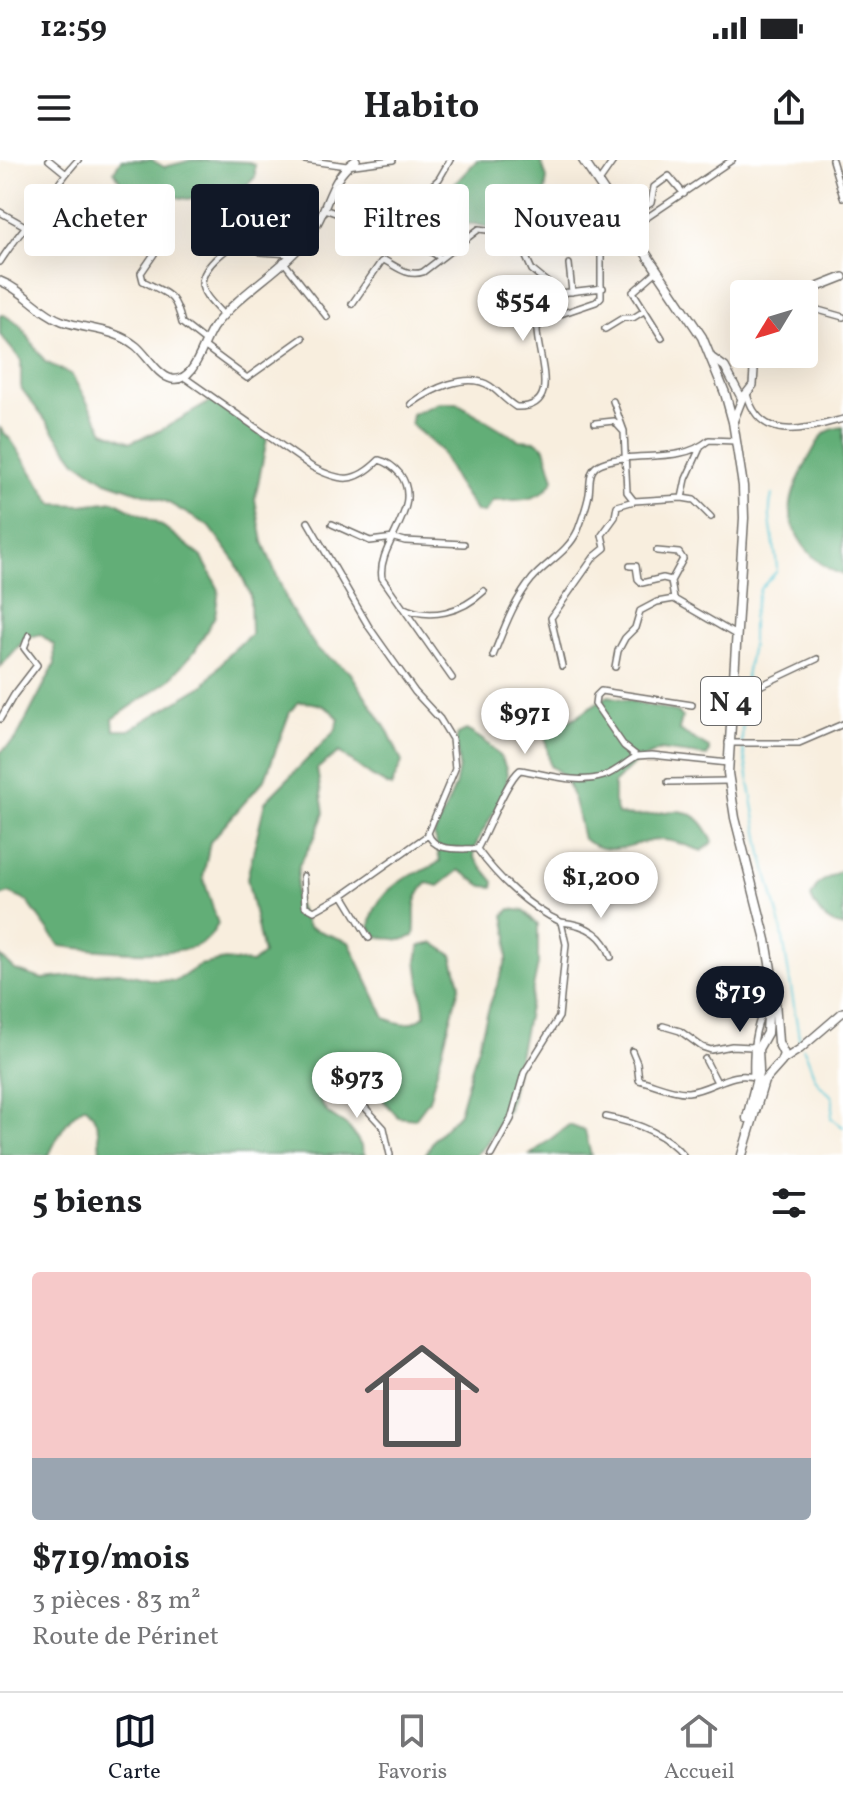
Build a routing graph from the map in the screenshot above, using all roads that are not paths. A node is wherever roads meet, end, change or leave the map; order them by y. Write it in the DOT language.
graph roads {
  1 [pos="49,160"];
  2 [pos="78,160"];
  3 [pos="305,160"];
  4 [pos="356,160"];
  5 [pos="393,160"];
  6 [pos="450,160"];
  7 [pos="583,160"];
  8 [pos="614,160"];
  9 [pos="732,160"];
  10 [pos="832,160"];
  11 [pos="347,166"];
  12 [pos="65,173"];
  13 [pos="597,183"];
  14 [pos="58,184"];
  15 [pos="434,184"];
  16 [pos="684,194"];
  17 [pos="843,197"];
  18 [pos="649,204"];
  19 [pos="324,209"];
  20 [pos="0,212"];
  21 [pos="335,213"];
  22 [pos="649,216"];
  23 [pos="319,218"];
  24 [pos="24,225"];
  25 [pos="24,227"];
  26 [pos="153,256"];
  27 [pos="222,256"];
  28 [pos="289,256"];
  29 [pos="438,256"];
  30 [pos="602,256"];
  31 [pos="647,256"];
  32 [pos="441,258"];
  33 [pos="283,261"];
  34 [pos="0,262"];
  35 [pos="569,264"];
  36 [pos="657,270"];
  37 [pos="843,277"];
  38 [pos="0,281"];
  39 [pos="818,287"];
  40 [pos="603,288"];
  41 [pos="572,292"];
  42 [pos="352,304"];
  43 [pos="818,310"];
  44 [pos="644,311"];
  45 [pos="224,316"];
  46 [pos="327,317"];
  47 [pos="843,317"];
  48 [pos="605,329"];
  49 [pos="303,338"];
  50 [pos="662,338"];
  51 [pos="204,343"];
  52 [pos="711,357"];
  53 [pos="754,368"];
  54 [pos="184,377"];
  55 [pos="744,396"];
  56 [pos="613,401"];
  57 [pos="411,404"];
  58 [pos="843,419"];
  59 [pos="733,422"];
  60 [pos="595,423"];
  61 [pos="624,432"];
  62 [pos="736,441"];
  63 [pos="700,448"];
  64 [pos="625,460"];
  65 [pos="682,498"];
  66 [pos="634,501"];
  67 [pos="711,517"];
  68 [pos="308,522"];
  69 [pos="332,524"];
  70 [pos="394,538"];
  71 [pos="464,544"];
  72 [pos="657,551"];
  73 [pos="630,566"];
  74 [pos="671,580"];
  75 [pos="484,591"];
  76 [pos="674,599"];
  77 [pos="401,607"];
  78 [pos="29,635"];
  79 [pos="736,635"];
  80 [pos="493,656"];
  81 [pos="817,659"];
  82 [pos="562,666"];
  83 [pos="615,667"];
  84 [pos="452,678"];
  85 [pos="731,700"];
  86 [pos="692,705"];
  87 [pos="0,719"];
  88 [pos="843,724"];
  89 [pos="728,743"];
  90 [pos="637,756"];
  91 [pos="728,763"];
  92 [pos="729,781"];
  93 [pos="668,782"];
  94 [pos="428,835"];
  95 [pos="477,849"];
  96 [pos="303,876"];
  97 [pos="343,895"];
  98 [pos="561,922"];
  99 [pos="369,938"];
  100 [pos="611,957"];
  101 [pos="772,976"];
  102 [pos="769,1000"];
  103 [pos="843,1012"];
  104 [pos="663,1026"];
  105 [pos="762,1043"];
  106 [pos="780,1044"];
  107 [pos="752,1047"];
  108 [pos="801,1049"];
  109 [pos="632,1051"];
  110 [pos="705,1059"];
  111 [pos="758,1060"];
  112 [pos="778,1064"];
  113 [pos="755,1078"];
  114 [pos="347,1079"];
  115 [pos="717,1082"];
  116 [pos="606,1117"];
  117 [pos="390,1155"];
  118 [pos="491,1155"];
  119 [pos="683,1155"];
  120 [pos="740,1155"];
  1 -- 12 [label="street"];
  2 -- 12 [label="street"];
  3 -- 11 [label="street"];
  4 -- 11 [label="street"];
  5 -- 11 [label="street"];
  6 -- 15 [label="street"];
  7 -- 13 [label="main road, N 4"];
  8 -- 13 [label="street"];
  9 -- 16 [label="street"];
  10 -- 17 [label="street"];
  11 -- 19 [label="street"];
  12 -- 14 [label="street"];
  16 -- 18 [label="street"];
  16 -- 22 [label="street"];
  19 -- 21 [label="street"];
  19 -- 23 [label="street"];
  20 -- 24 [label="street"];
  25 -- 34 [label="street"];
  26 -- 51 [label="street"];
  27 -- 45 [label="street"];
  28 -- 33 [label="street"];
  29 -- 32 [label="street"];
  30 -- 40 [label="street"];
  31 -- 36 [label="main road, N 4"];
  32 -- 41 [label="street"];
  32 -- 42 [label="street"];
  33 -- 45 [label="street"];
  33 -- 46 [label="street"];
  35 -- 41 [label="street"];
  36 -- 44 [label="street"];
  36 -- 52 [label="main road, N 4"];
  37 -- 39 [label="street"];
  38 -- 54 [label="street"];
  40 -- 41 [label="street"];
  40 -- 57 [label="street"];
  43 -- 47 [label="street"];
  44 -- 48 [label="street"];
  44 -- 50 [label="street"];
  45 -- 51 [label="street"];
  49 -- 51 [label="street"];
  51 -- 54 [label="street"];
  52 -- 55 [label="street"];
  52 -- 59 [label="main road, N 4"];
  53 -- 55 [label="street"];
  54 -- 70 [label="street"];
  55 -- 58 [label="street"];
  55 -- 59 [label="street"];
  56 -- 61 [label="street"];
  59 -- 62 [label="main road, N 4"];
  60 -- 61 [label="street"];
  61 -- 64 [label="street"];
  62 -- 63 [label="street"];
  62 -- 79 [label="main road, N 4"];
  63 -- 64 [label="street"];
  63 -- 65 [label="street"];
  64 -- 66 [label="street"];
  64 -- 80 [label="street"];
  65 -- 66 [label="street"];
  65 -- 67 [label="street"];
  66 -- 82 [label="street"];
  68 -- 94 [label="street"];
  69 -- 70 [label="street"];
  70 -- 71 [label="street"];
  70 -- 77 [label="street"];
  72 -- 74 [label="street"];
  73 -- 74 [label="street"];
  74 -- 76 [label="street"];
  75 -- 77 [label="street"];
  76 -- 79 [label="street"];
  76 -- 83 [label="street"];
  77 -- 84 [label="street"];
  78 -- 87 [label="street"];
  79 -- 85 [label="main road, N 4"];
  81 -- 85 [label="street"];
  85 -- 89 [label="main road, N 4"];
  86 -- 90 [label="street"];
  88 -- 89 [label="street"];
  89 -- 91 [label="main road, N 4"];
  90 -- 91 [label="street"];
  90 -- 95 [label="street"];
  91 -- 92 [label="main road, N 4"];
  92 -- 93 [label="street"];
  92 -- 101 [label="main road, N 4"];
  94 -- 95 [label="street"];
  94 -- 97 [label="street"];
  95 -- 98 [label="street"];
  96 -- 97 [label="street"];
  97 -- 99 [label="street"];
  98 -- 100 [label="street"];
  98 -- 118 [label="street"];
  101 -- 102 [label="main road, N 4"];
  101 -- 106 [label="main road, N 4"];
  102 -- 105 [label="main road, N 4"];
  102 -- 107 [label="street"];
  103 -- 108 [label="street"];
  104 -- 107 [label="street"];
  105 -- 106 [label="main road"];
  105 -- 111 [label="main road, N 4"];
  106 -- 108 [label="street"];
  106 -- 112 [label="main road, N 4"];
  107 -- 113 [label="street"];
  108 -- 112 [label="street"];
  109 -- 115 [label="street"];
  110 -- 115 [label="street"];
  111 -- 112 [label="main road"];
  111 -- 113 [label="main road, N 4"];
  112 -- 120 [label="main road, N 4"];
  113 -- 115 [label="street"];
  113 -- 120 [label="main road, N 4"];
  114 -- 117 [label="street"];
  116 -- 119 [label="street"];
}
